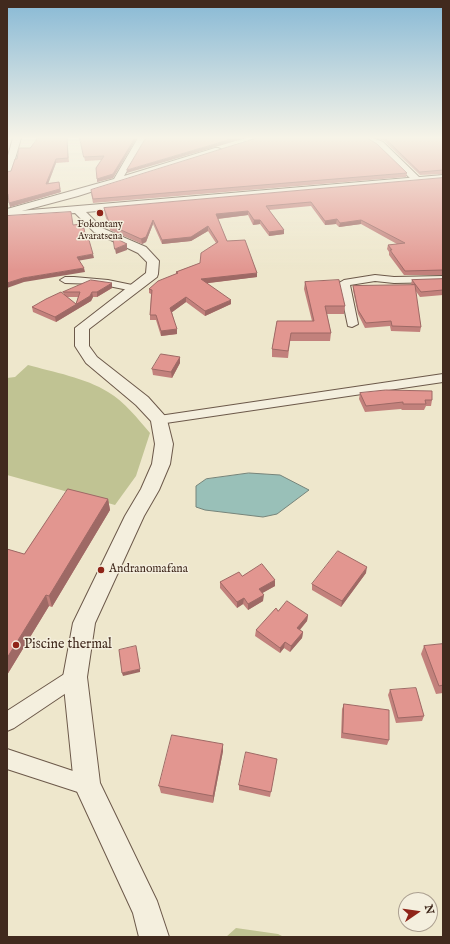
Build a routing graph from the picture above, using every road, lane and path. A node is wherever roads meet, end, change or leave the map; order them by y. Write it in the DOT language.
graph roads {
  1 [pos="112,182"];
  2 [pos="392,182"];
  3 [pos="75,194"];
  4 [pos="79,208"];
  5 [pos="7,213"];
  6 [pos="443,279"];
  7 [pos="65,280"];
  8 [pos="133,288"];
  9 [pos="352,324"];
  10 [pos="443,378"];
  11 [pos="158,420"];
  12 [pos="75,677"];
  13 [pos="7,722"];
  14 [pos="7,759"];
  15 [pos="86,785"];
  16 [pos="154,937"];
  1 -- 3 [label="street"];
  2 -- 4 [label="street"];
  3 -- 4 [label="street"];
  3 -- 5 [label="street"];
  4 -- 5 [label="street"];
  4 -- 8 [label="street"];
  6 -- 9 [label="street"];
  7 -- 8 [label="street"];
  8 -- 11 [label="street"];
  10 -- 11 [label="street"];
  11 -- 12 [label="street"];
  12 -- 13 [label="street"];
  12 -- 15 [label="street"];
  14 -- 15 [label="street"];
  15 -- 16 [label="street"];
}
